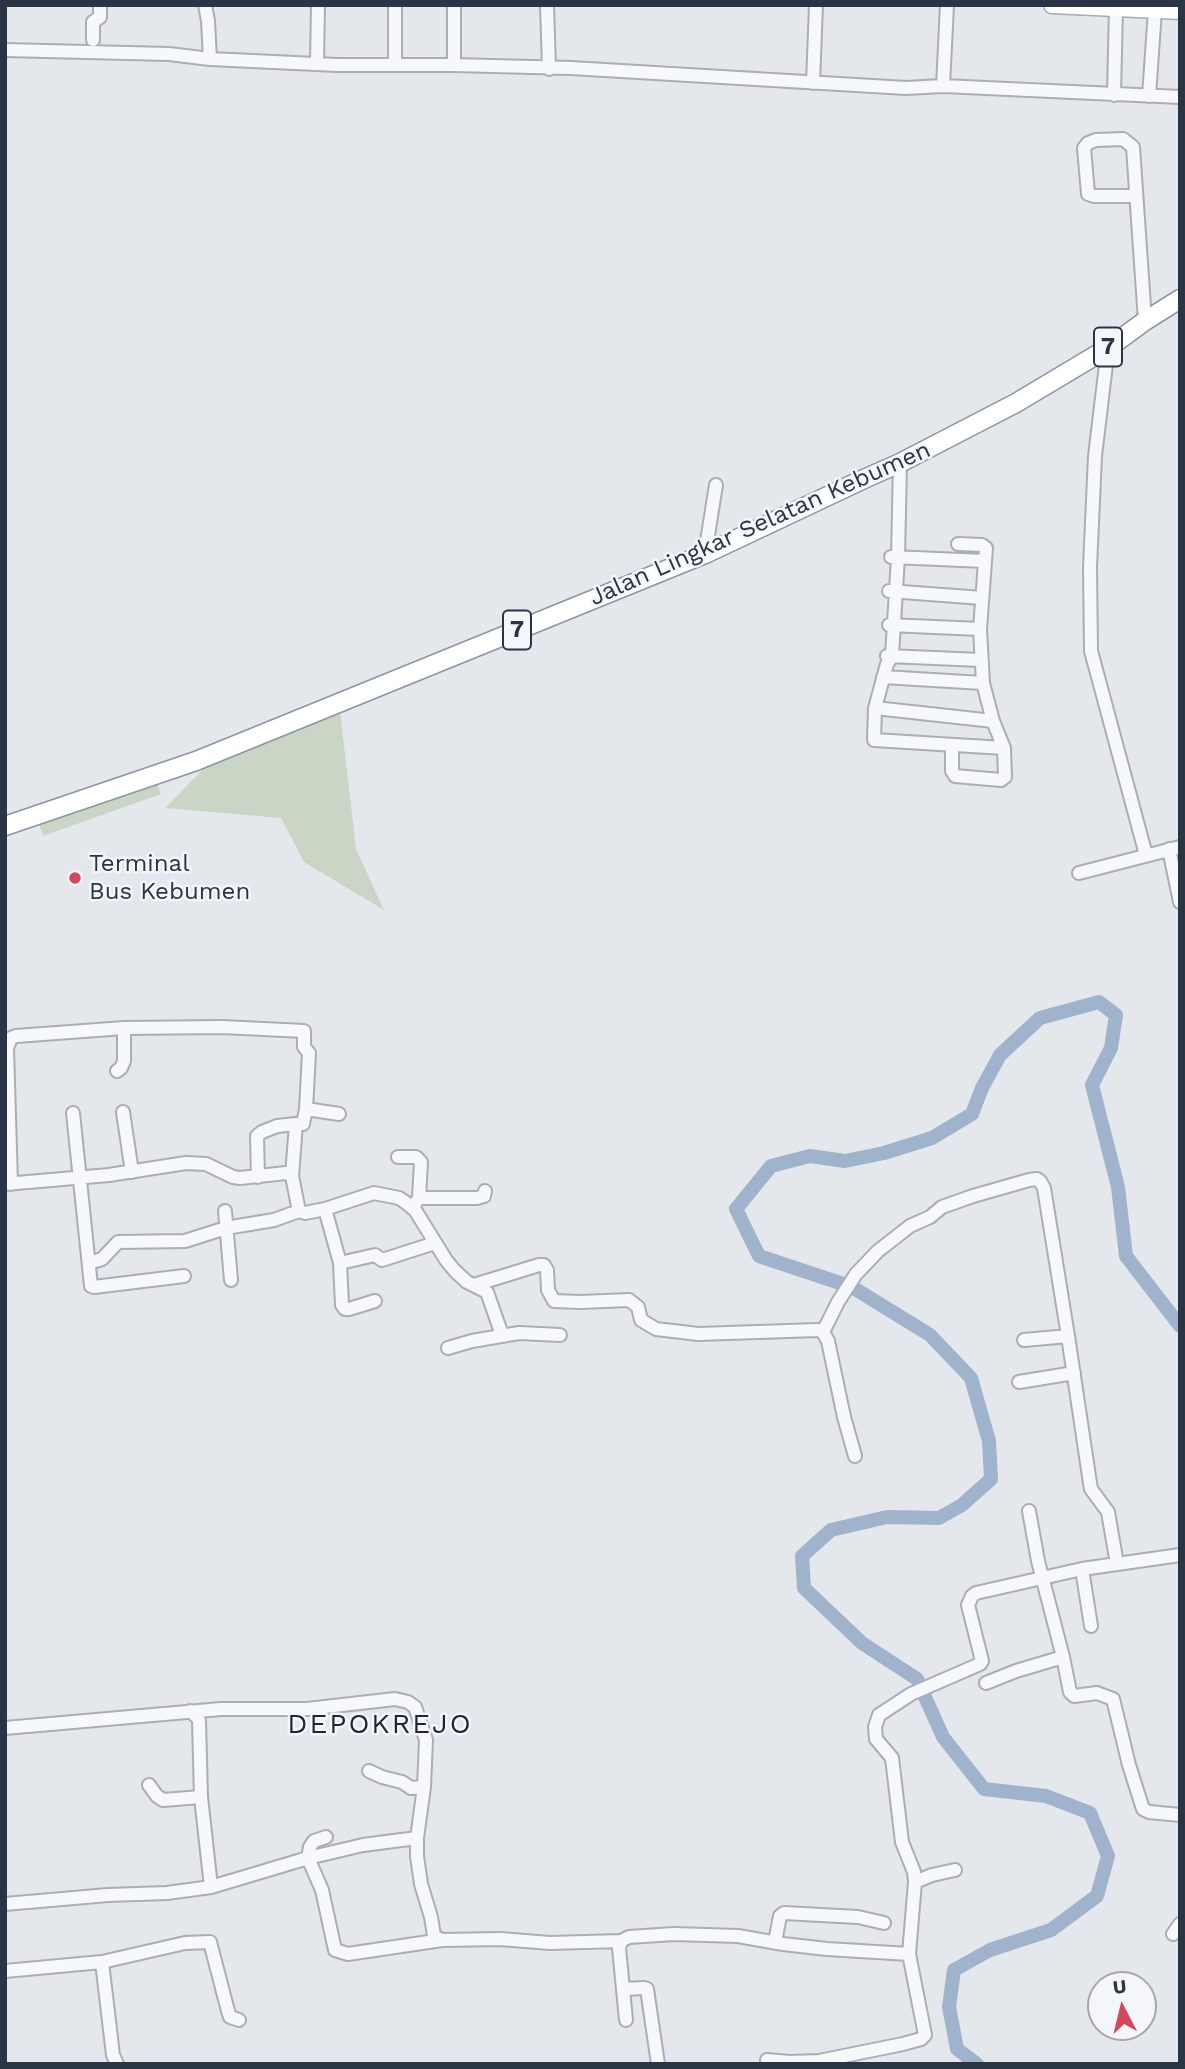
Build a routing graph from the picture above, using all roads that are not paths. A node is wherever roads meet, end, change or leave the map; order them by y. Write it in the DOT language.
graph roads {
  1 [pos="100,5"];
  2 [pos="205,5"];
  3 [pos="318,5"];
  4 [pos="395,5"];
  5 [pos="454,5"];
  6 [pos="547,5"];
  7 [pos="816,5"];
  8 [pos="947,5"];
  9 [pos="1052,5"];
  10 [pos="1059,6"];
  11 [pos="1092,7"];
  12 [pos="1116,8"];
  13 [pos="1155,10"];
  14 [pos="1180,11"];
  15 [pos="93,40"];
  16 [pos="5,50"];
  17 [pos="211,59"];
  18 [pos="317,64"];
  19 [pos="395,65"];
  20 [pos="454,65"];
  21 [pos="550,69"];
  22 [pos="813,83"];
  23 [pos="943,86"];
  24 [pos="1114,95"];
  25 [pos="1149,96"];
  26 [pos="1180,97"];
  27 [pos="1135,196"];
  28 [pos="1180,299"];
  29 [pos="1145,321"];
  30 [pos="1108,348"];
  31 [pos="895,465"];
  32 [pos="716,485"];
  33 [pos="958,544"];
  34 [pos="705,554"];
  35 [pos="894,557"];
  36 [pos="985,561"];
  37 [pos="893,591"];
  38 [pos="982,598"];
  39 [pos="891,625"];
  40 [pos="980,629"];
  41 [pos="924,657"];
  42 [pos="981,660"];
  43 [pos="887,664"];
  44 [pos="922,679"];
  45 [pos="983,683"];
  46 [pos="875,708"];
  47 [pos="993,721"];
  48 [pos="952,746"];
  49 [pos="1004,748"];
  50 [pos="5,826"];
  51 [pos="1174,848"];
  52 [pos="1146,855"];
  53 [pos="1079,873"];
  54 [pos="1180,902"];
  55 [pos="124,1028"];
  56 [pos="117,1071"];
  57 [pos="306,1109"];
  58 [pos="123,1112"];
  59 [pos="72,1113"];
  60 [pos="339,1114"];
  61 [pos="302,1125"];
  62 [pos="398,1157"];
  63 [pos="132,1172"];
  64 [pos="292,1175"];
  65 [pos="258,1177"];
  66 [pos="80,1178"];
  67 [pos="8,1184"];
  68 [pos="485,1191"];
  69 [pos="416,1203"];
  70 [pos="325,1209"];
  71 [pos="225,1211"];
  72 [pos="299,1211"];
  73 [pos="226,1228"];
  74 [pos="435,1243"];
  75 [pos="89,1263"];
  76 [pos="340,1263"];
  77 [pos="184,1276"];
  78 [pos="231,1280"];
  79 [pos="474,1285"];
  80 [pos="375,1301"];
  81 [pos="823,1332"];
  82 [pos="502,1335"];
  83 [pos="560,1335"];
  84 [pos="1068,1336"];
  85 [pos="1024,1340"];
  86 [pos="448,1348"];
  87 [pos="1074,1373"];
  88 [pos="1019,1382"];
  89 [pos="855,1456"];
  90 [pos="1029,1511"];
  91 [pos="1180,1555"];
  92 [pos="1117,1564"];
  93 [pos="1082,1569"];
  94 [pos="1043,1578"];
  95 [pos="1091,1626"];
  96 [pos="1063,1657"];
  97 [pos="986,1683"];
  98 [pos="190,1711"];
  99 [pos="5,1728"];
  100 [pos="369,1770"];
  101 [pos="149,1785"];
  102 [pos="424,1787"];
  103 [pos="201,1797"];
  104 [pos="1180,1815"];
  105 [pos="326,1837"];
  106 [pos="417,1838"];
  107 [pos="308,1858"];
  108 [pos="955,1870"];
  109 [pos="915,1886"];
  110 [pos="211,1888"];
  111 [pos="5,1904"];
  112 [pos="884,1923"];
  113 [pos="442,1940"];
  114 [pos="621,1941"];
  115 [pos="775,1942"];
  116 [pos="909,1954"];
  117 [pos="102,1962"];
  118 [pos="5,1970"];
  119 [pos="623,1989"];
  120 [pos="239,2020"];
  121 [pos="626,2020"];
  122 [pos="873,2058"];
  123 [pos="767,2060"];
  124 [pos="117,2064"];
  125 [pos="658,2064"];
  1 -- 15 [label="street"];
  2 -- 17 [label="street"];
  3 -- 18 [label="street"];
  4 -- 19 [label="street"];
  5 -- 20 [label="street"];
  6 -- 21 [label="street"];
  7 -- 22 [label="street"];
  8 -- 23 [label="street"];
  9 -- 10 [label="main road"];
  10 -- 11 [label="main road"];
  11 -- 12 [label="main road"];
  12 -- 13 [label="main road"];
  12 -- 24 [label="street"];
  13 -- 14 [label="main road"];
  13 -- 25 [label="street"];
  16 -- 17 [label="street"];
  17 -- 18 [label="street"];
  18 -- 19 [label="street"];
  19 -- 20 [label="street"];
  20 -- 21 [label="street"];
  21 -- 22 [label="street"];
  22 -- 23 [label="street"];
  23 -- 24 [label="street"];
  24 -- 25 [label="street"];
  25 -- 26 [label="street"];
  27 -- 27 [label="street"];
  27 -- 29 [label="street"];
  28 -- 29 [label="highway, Jalan Lingkar Selatan Kebumen / 7"];
  29 -- 30 [label="highway, Jalan Lingkar Selatan Kebumen / 7"];
  30 -- 31 [label="highway, Jalan Lingkar Selatan Kebumen / 7"];
  30 -- 52 [label="street"];
  31 -- 34 [label="highway, Jalan Lingkar Selatan Kebumen / 7"];
  31 -- 35 [label="street"];
  32 -- 34 [label="street"];
  33 -- 36 [label="street"];
  34 -- 50 [label="highway, Jalan Lingkar Selatan Kebumen / 7"];
  35 -- 36 [label="street"];
  35 -- 37 [label="street"];
  36 -- 38 [label="street"];
  37 -- 38 [label="street"];
  37 -- 39 [label="street"];
  38 -- 40 [label="street"];
  39 -- 40 [label="street"];
  39 -- 43 [label="street"];
  40 -- 42 [label="street"];
  41 -- 42 [label="street"];
  41 -- 43 [label="street"];
  41 -- 44 [label="street"];
  42 -- 45 [label="street"];
  43 -- 44 [label="street"];
  43 -- 46 [label="street"];
  44 -- 45 [label="street"];
  45 -- 47 [label="street"];
  46 -- 47 [label="street"];
  46 -- 48 [label="street"];
  47 -- 49 [label="street"];
  48 -- 49 [label="street"];
  48 -- 49 [label="street"];
  51 -- 52 [label="street"];
  51 -- 54 [label="street"];
  52 -- 53 [label="street"];
  55 -- 56 [label="street"];
  55 -- 57 [label="street"];
  55 -- 67 [label="street"];
  57 -- 60 [label="street"];
  57 -- 61 [label="street"];
  58 -- 63 [label="street"];
  59 -- 66 [label="street"];
  61 -- 64 [label="street"];
  61 -- 65 [label="street"];
  62 -- 69 [label="street"];
  63 -- 65 [label="street"];
  63 -- 66 [label="street"];
  64 -- 65 [label="street"];
  64 -- 72 [label="street"];
  66 -- 67 [label="street"];
  66 -- 75 [label="street"];
  68 -- 69 [label="street"];
  69 -- 70 [label="street"];
  69 -- 74 [label="street"];
  70 -- 72 [label="street"];
  70 -- 76 [label="street"];
  71 -- 73 [label="street"];
  72 -- 73 [label="street"];
  73 -- 75 [label="street"];
  73 -- 78 [label="street"];
  74 -- 76 [label="street"];
  74 -- 79 [label="street"];
  75 -- 77 [label="street"];
  76 -- 80 [label="street"];
  79 -- 81 [label="street"];
  79 -- 82 [label="street"];
  81 -- 84 [label="street"];
  81 -- 89 [label="street"];
  82 -- 83 [label="street"];
  82 -- 86 [label="street"];
  84 -- 85 [label="street"];
  84 -- 87 [label="street"];
  87 -- 88 [label="street"];
  87 -- 92 [label="street"];
  90 -- 94 [label="street"];
  91 -- 92 [label="street"];
  92 -- 93 [label="street"];
  93 -- 94 [label="street"];
  93 -- 95 [label="street"];
  94 -- 96 [label="street"];
  94 -- 109 [label="street"];
  96 -- 97 [label="street"];
  96 -- 104 [label="street"];
  98 -- 99 [label="street"];
  98 -- 102 [label="street"];
  98 -- 103 [label="street"];
  100 -- 102 [label="street"];
  101 -- 103 [label="street"];
  102 -- 106 [label="street"];
  103 -- 110 [label="street"];
  105 -- 107 [label="street"];
  106 -- 107 [label="street"];
  106 -- 113 [label="street"];
  107 -- 110 [label="street"];
  107 -- 113 [label="street"];
  108 -- 109 [label="street"];
  109 -- 116 [label="street"];
  110 -- 111 [label="street"];
  112 -- 115 [label="street"];
  113 -- 114 [label="street"];
  114 -- 115 [label="street"];
  114 -- 119 [label="street"];
  115 -- 116 [label="street"];
  116 -- 122 [label="street"];
  117 -- 118 [label="street"];
  117 -- 120 [label="street"];
  117 -- 124 [label="street"];
  119 -- 121 [label="street"];
  119 -- 125 [label="street"];
  122 -- 123 [label="street"];
}
